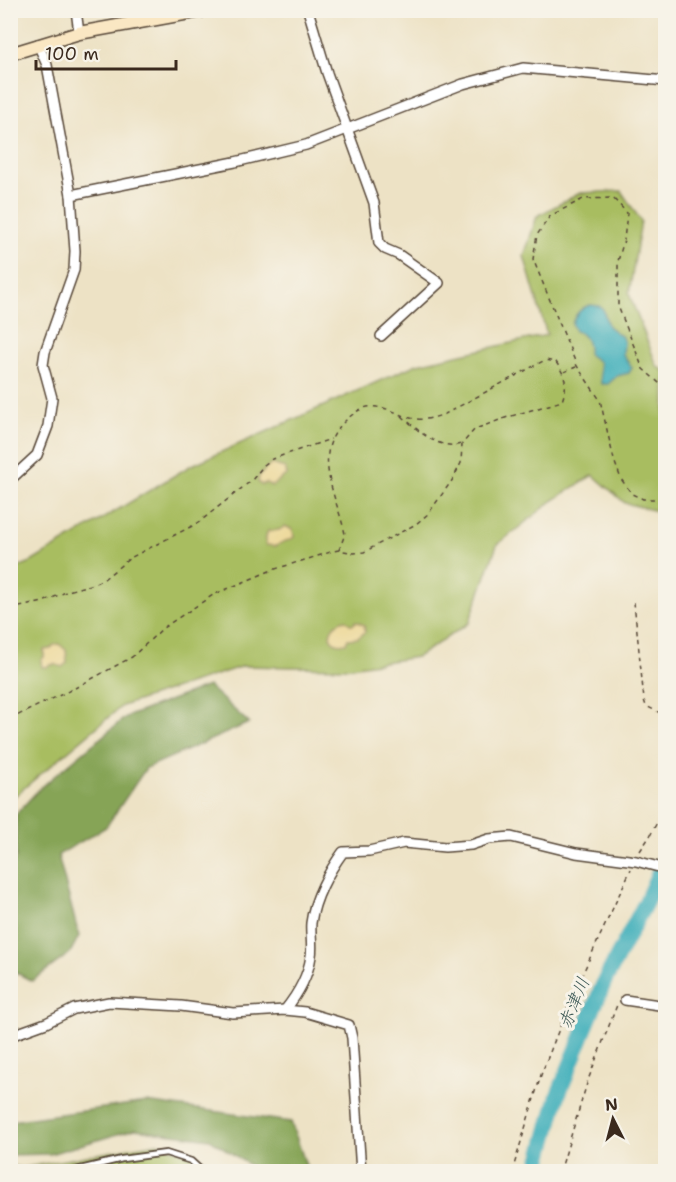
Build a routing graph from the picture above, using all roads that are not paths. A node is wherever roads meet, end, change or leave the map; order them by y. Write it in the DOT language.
graph roads {
  1 [pos="76,10"];
  2 [pos="207,10"];
  3 [pos="308,10"];
  4 [pos="79,33"];
  5 [pos="38,44"];
  6 [pos="10,54"];
  7 [pos="666,81"];
  8 [pos="347,129"];
  9 [pos="71,195"];
  10 [pos="381,336"];
  11 [pos="10,480"];
  12 [pos="666,869"];
  13 [pos="626,1000"];
  14 [pos="666,1006"];
  15 [pos="285,1010"];
  16 [pos="10,1036"];
  17 [pos="68,1172"];
  18 [pos="203,1172"];
  19 [pos="361,1172"];
  1 -- 4 [label="street"];
  2 -- 4 [label="street"];
  3 -- 8 [label="street"];
  4 -- 5 [label="street"];
  5 -- 6 [label="street"];
  5 -- 9 [label="street"];
  7 -- 8 [label="street"];
  8 -- 9 [label="street"];
  8 -- 10 [label="street"];
  9 -- 11 [label="street"];
  12 -- 15 [label="street"];
  13 -- 14 [label="street"];
  15 -- 16 [label="street"];
  15 -- 19 [label="street"];
  17 -- 18 [label="lane"];
}
